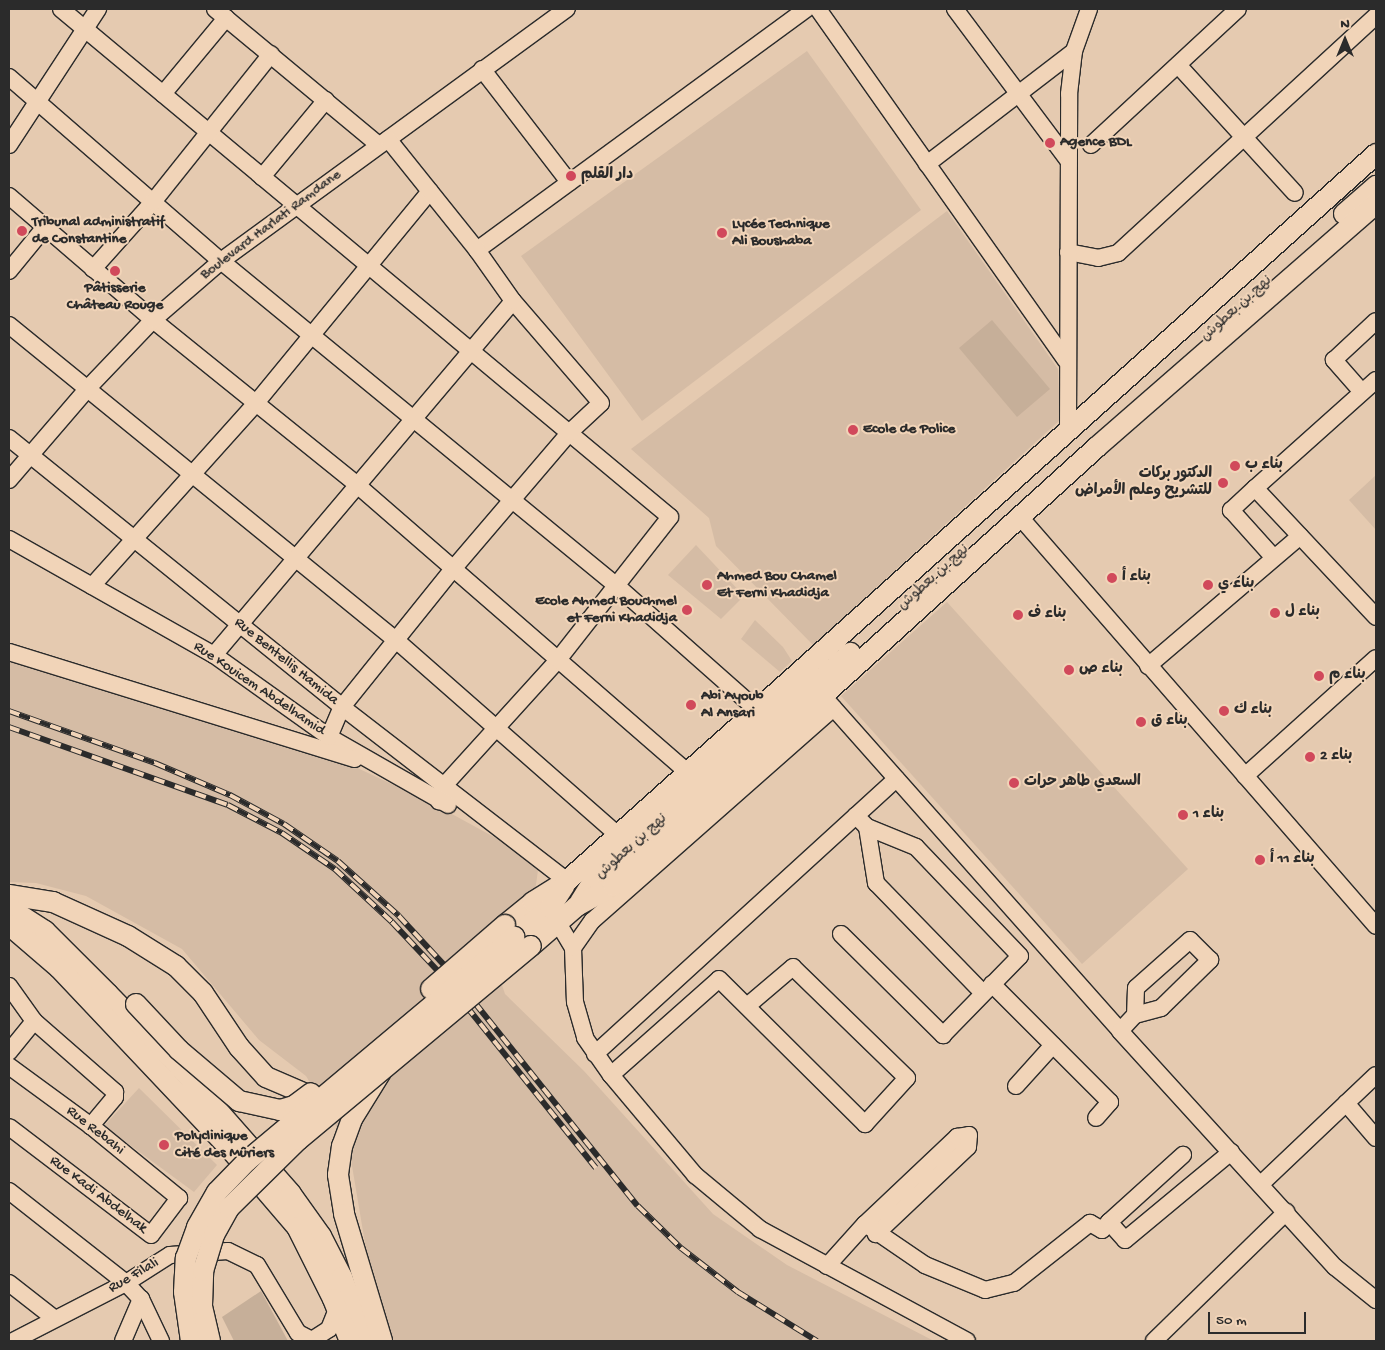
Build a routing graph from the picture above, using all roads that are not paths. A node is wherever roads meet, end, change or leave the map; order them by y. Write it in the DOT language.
graph roads {
  1 [pos="61,9"];
  2 [pos="98,9"];
  3 [pos="567,9"];
  4 [pos="806,9"];
  5 [pos="818,9"];
  6 [pos="955,9"];
  7 [pos="1089,9"];
  8 [pos="1238,9"];
  9 [pos="220,13"];
  10 [pos="1376,16"];
  11 [pos="85,29"];
  12 [pos="1074,51"];
  13 [pos="271,54"];
  14 [pos="1178,65"];
  15 [pos="482,69"];
  16 [pos="9,77"];
  17 [pos="1018,92"];
  18 [pos="162,94"];
  19 [pos="326,100"];
  20 [pos="38,101"];
  21 [pos="209,133"];
  22 [pos="1245,139"];
  23 [pos="384,142"];
  24 [pos="9,145"];
  25 [pos="1091,145"];
  26 [pos="1376,154"];
  27 [pos="1068,160"];
  28 [pos="927,164"];
  29 [pos="262,177"];
  30 [pos="569,182"];
  31 [pos="1373,182"];
  32 [pos="430,191"];
  33 [pos="1295,194"];
  34 [pos="9,196"];
  35 [pos="153,202"];
  36 [pos="1376,204"];
  37 [pos="296,205"];
  38 [pos="45,227"];
  39 [pos="477,250"];
  40 [pos="1068,252"];
  41 [pos="221,261"];
  42 [pos="367,264"];
  43 [pos="93,269"];
  44 [pos="9,271"];
  45 [pos="513,301"];
  46 [pos="153,320"];
  47 [pos="1376,321"];
  48 [pos="9,325"];
  49 [pos="311,333"];
  50 [pos="471,348"];
  51 [pos="1066,360"];
  52 [pos="1376,380"];
  53 [pos="88,388"];
  54 [pos="1362,392"];
  55 [pos="256,403"];
  56 [pos="413,418"];
  57 [pos="1068,431"];
  58 [pos="570,432"];
  59 [pos="9,438"];
  60 [pos="30,454"];
  61 [pos="195,474"];
  62 [pos="9,480"];
  63 [pos="356,484"];
  64 [pos="1255,488"];
  65 [pos="511,500"];
  66 [pos="1020,517"];
  67 [pos="1300,536"];
  68 [pos="136,538"];
  69 [pos="9,539"];
  70 [pos="296,558"];
  71 [pos="1274,558"];
  72 [pos="453,570"];
  73 [pos="92,586"];
  74 [pos="617,586"];
  75 [pos="1376,617"];
  76 [pos="240,625"];
  77 [pos="397,641"];
  78 [pos="9,652"];
  79 [pos="214,655"];
  80 [pos="1376,658"];
  81 [pos="558,660"];
  82 [pos="1148,666"];
  83 [pos="828,702"];
  84 [pos="342,707"];
  85 [pos="757,710"];
  86 [pos="496,729"];
  87 [pos="330,737"];
  88 [pos="383,768"];
  89 [pos="689,771"];
  90 [pos="1245,776"];
  91 [pos="896,779"];
  92 [pos="441,794"];
  93 [pos="862,822"];
  94 [pos="622,832"];
  95 [pos="567,881"];
  96 [pos="9,896"];
  97 [pos="577,906"];
  98 [pos="9,908"];
  99 [pos="558,923"];
  100 [pos="9,925"];
  101 [pos="1376,926"];
  102 [pos="841,934"];
  103 [pos="517,936"];
  104 [pos="572,948"];
  105 [pos="9,986"];
  106 [pos="988,988"];
  107 [pos="746,1006"];
  108 [pos="1135,1015"];
  109 [pos="34,1021"];
  110 [pos="1120,1031"];
  111 [pos="1053,1044"];
  112 [pos="9,1052"];
  113 [pos="595,1054"];
  114 [pos="9,1066"];
  115 [pos="384,1068"];
  116 [pos="611,1075"];
  117 [pos="1376,1075"];
  118 [pos="1016,1086"];
  119 [pos="308,1095"];
  120 [pos="1346,1103"];
  121 [pos="1096,1118"];
  122 [pos="91,1126"];
  123 [pos="9,1127"];
  124 [pos="1376,1138"];
  125 [pos="1231,1152"];
  126 [pos="1183,1155"];
  127 [pos="926,1176"];
  128 [pos="1262,1184"];
  129 [pos="9,1191"];
  130 [pos="179,1198"];
  131 [pos="1286,1212"];
  132 [pos="1109,1222"];
  133 [pos="871,1229"];
  134 [pos="827,1266"];
  135 [pos="9,1283"];
  136 [pos="126,1283"];
  137 [pos="141,1299"];
  138 [pos="1376,1300"];
  139 [pos="337,1309"];
  140 [pos="55,1319"];
  141 [pos="13,1341"];
  142 [pos="123,1341"];
  143 [pos="160,1341"];
  144 [pos="191,1341"];
  145 [pos="210,1341"];
  146 [pos="313,1341"];
  147 [pos="350,1341"];
  148 [pos="366,1341"];
  149 [pos="382,1341"];
  150 [pos="967,1341"];
  151 [pos="1154,1341"];
  1 -- 11 [label="street"];
  2 -- 11 [label="street"];
  3 -- 15 [label="street, Boulevard Harlati Ramdane"];
  4 -- 30 [label="street"];
  5 -- 28 [label="street"];
  6 -- 17 [label="street"];
  7 -- 12 [label="street"];
  8 -- 14 [label="street"];
  9 -- 13 [label="street"];
  9 -- 18 [label="street"];
  10 -- 22 [label="street"];
  11 -- 18 [label="street"];
  11 -- 20 [label="street"];
  12 -- 17 [label="street"];
  12 -- 27 [label="street"];
  13 -- 19 [label="street"];
  13 -- 21 [label="street"];
  14 -- 22 [label="street"];
  14 -- 25 [label="street"];
  15 -- 23 [label="street, Boulevard Harlati Ramdane"];
  15 -- 30 [label="street"];
  16 -- 20 [label="street"];
  17 -- 27 [label="street"];
  17 -- 28 [label="street"];
  18 -- 21 [label="street"];
  19 -- 23 [label="street"];
  19 -- 29 [label="street"];
  20 -- 24 [label="street"];
  20 -- 35 [label="street"];
  21 -- 29 [label="street"];
  21 -- 35 [label="street"];
  22 -- 33 [label="street"];
  22 -- 40 [label="street"];
  23 -- 32 [label="street"];
  23 -- 37 [label="street, Boulevard Harlati Ramdane"];
  26 -- 57 [label="main road, نهج بن بعطوش"];
  27 -- 40 [label="street"];
  28 -- 51 [label="street"];
  29 -- 37 [label="street"];
  30 -- 39 [label="street"];
  31 -- 94 [label="main road, نهج بن بعطوش"];
  31 -- 97 [label="main road, نهج بن بعطوش"];
  32 -- 39 [label="street"];
  32 -- 42 [label="street"];
  34 -- 38 [label="street"];
  35 -- 41 [label="street"];
  35 -- 43 [label="street"];
  36 -- 66 [label="main road, نهج بن بعطوش"];
  37 -- 41 [label="street, Boulevard Harlati Ramdane"];
  37 -- 42 [label="street"];
  38 -- 43 [label="street"];
  38 -- 44 [label="street"];
  39 -- 45 [label="street"];
  40 -- 51 [label="street"];
  41 -- 46 [label="street, Boulevard Harlati Ramdane"];
  41 -- 49 [label="street"];
  42 -- 49 [label="street"];
  42 -- 50 [label="street"];
  43 -- 46 [label="street"];
  45 -- 50 [label="street"];
  45 -- 58 [label="street"];
  46 -- 53 [label="street, Boulevard Harlati Ramdane"];
  46 -- 55 [label="street"];
  47 -- 54 [label="street"];
  48 -- 53 [label="street"];
  49 -- 55 [label="street"];
  49 -- 56 [label="street"];
  50 -- 56 [label="street"];
  50 -- 58 [label="street"];
  51 -- 57 [label="street"];
  52 -- 54 [label="street"];
  53 -- 60 [label="street, Boulevard Harlati Ramdane"];
  53 -- 61 [label="street"];
  54 -- 64 [label="street"];
  55 -- 61 [label="street"];
  55 -- 63 [label="street"];
  56 -- 63 [label="street"];
  56 -- 65 [label="street"];
  57 -- 85 [label="main road, نهج بن بعطوش"];
  58 -- 65 [label="street"];
  58 -- 74 [label="street"];
  59 -- 60 [label="street, Rue Bentellis Hamida"];
  60 -- 62 [label="street, Boulevard Harlati Ramdane"];
  60 -- 68 [label="street, Rue Bentellis Hamida"];
  61 -- 68 [label="street"];
  61 -- 70 [label="street"];
  63 -- 70 [label="street"];
  63 -- 72 [label="street"];
  64 -- 67 [label="street"];
  64 -- 71 [label="street"];
  65 -- 72 [label="street"];
  65 -- 74 [label="street"];
  66 -- 82 [label="street"];
  66 -- 83 [label="main road, نهج بن بعطوش"];
  67 -- 71 [label="street"];
  67 -- 75 [label="street"];
  68 -- 73 [label="street"];
  68 -- 76 [label="street, Rue Bentellis Hamida"];
  69 -- 73 [label="street, Rue Kouicem Abdelhamid"];
  70 -- 76 [label="street"];
  70 -- 77 [label="street"];
  71 -- 82 [label="street"];
  72 -- 77 [label="street"];
  72 -- 81 [label="street"];
  73 -- 79 [label="street, Rue Kouicem Abdelhamid"];
  74 -- 81 [label="street"];
  74 -- 85 [label="street"];
  76 -- 79 [label="street"];
  76 -- 84 [label="street, Rue Bentellis Hamida"];
  77 -- 84 [label="street"];
  77 -- 86 [label="street"];
  78 -- 88 [label="street"];
  79 -- 87 [label="street, Rue Kouicem Abdelhamid"];
  80 -- 90 [label="street"];
  81 -- 86 [label="street"];
  81 -- 89 [label="street"];
  82 -- 90 [label="street"];
  83 -- 91 [label="street"];
  83 -- 97 [label="main road, نهج بن بعطوش"];
  83 -- 104 [label="street"];
  84 -- 87 [label="street"];
  84 -- 92 [label="street, Rue Bentellis Hamida"];
  85 -- 89 [label="main road, نهج بن بعطوش"];
  86 -- 92 [label="street"];
  86 -- 94 [label="street"];
  87 -- 88 [label="street, Rue Kouicem Abdelhamid"];
  88 -- 92 [label="street, Rue Kouicem Abdelhamid"];
  89 -- 94 [label="main road, نهج بن بعطوش"];
  90 -- 101 [label="street"];
  91 -- 93 [label="street"];
  91 -- 110 [label="street"];
  92 -- 95 [label="street, Rue Kouicem Abdelhamid"];
  93 -- 106 [label="street"];
  93 -- 106 [label="street"];
  93 -- 113 [label="street"];
  94 -- 95 [label="main road"];
  95 -- 103 [label="main road"];
  96 -- 119 [label="main road"];
  96 -- 119 [label="main road, bridge"];
  97 -- 99 [label="main road"];
  98 -- 148 [label="main road"];
  99 -- 103 [label="main road"];
  99 -- 104 [label="street"];
  100 -- 139 [label="main road"];
  102 -- 106 [label="street"];
  103 -- 115 [label="main road, bridge"];
  103 -- 119 [label="main road, bridge"];
  103 -- 144 [label="main road, bridge"];
  104 -- 113 [label="street"];
  105 -- 109 [label="street"];
  106 -- 111 [label="street"];
  107 -- 107 [label="street"];
  107 -- 116 [label="street"];
  108 -- 108 [label="street"];
  108 -- 110 [label="street"];
  109 -- 112 [label="street"];
  109 -- 122 [label="street"];
  110 -- 125 [label="street"];
  111 -- 118 [label="street"];
  111 -- 121 [label="street"];
  113 -- 116 [label="street"];
  114 -- 122 [label="street, Rue Rebahi"];
  115 -- 145 [label="main road, bridge"];
  115 -- 149 [label="main road, bridge"];
  116 -- 134 [label="street"];
  117 -- 120 [label="street"];
  120 -- 124 [label="street"];
  120 -- 128 [label="street"];
  122 -- 130 [label="street, Rue Rebahi"];
  123 -- 130 [label="street, Rue Kadi Abdelhak"];
  125 -- 128 [label="street"];
  125 -- 132 [label="street"];
  126 -- 132 [label="street"];
  127 -- 133 [label="street"];
  128 -- 131 [label="street"];
  129 -- 136 [label="street"];
  131 -- 138 [label="street"];
  131 -- 151 [label="street"];
  132 -- 133 [label="street"];
  133 -- 134 [label="street"];
  134 -- 150 [label="street"];
  135 -- 140 [label="street"];
  136 -- 137 [label="street"];
  136 -- 140 [label="street, Rue Filali"];
  136 -- 146 [label="street, Rue Filali"];
  137 -- 142 [label="street"];
  137 -- 143 [label="street"];
  139 -- 146 [label="street"];
  139 -- 147 [label="main road"];
  140 -- 141 [label="street, Rue Filali"];
}
